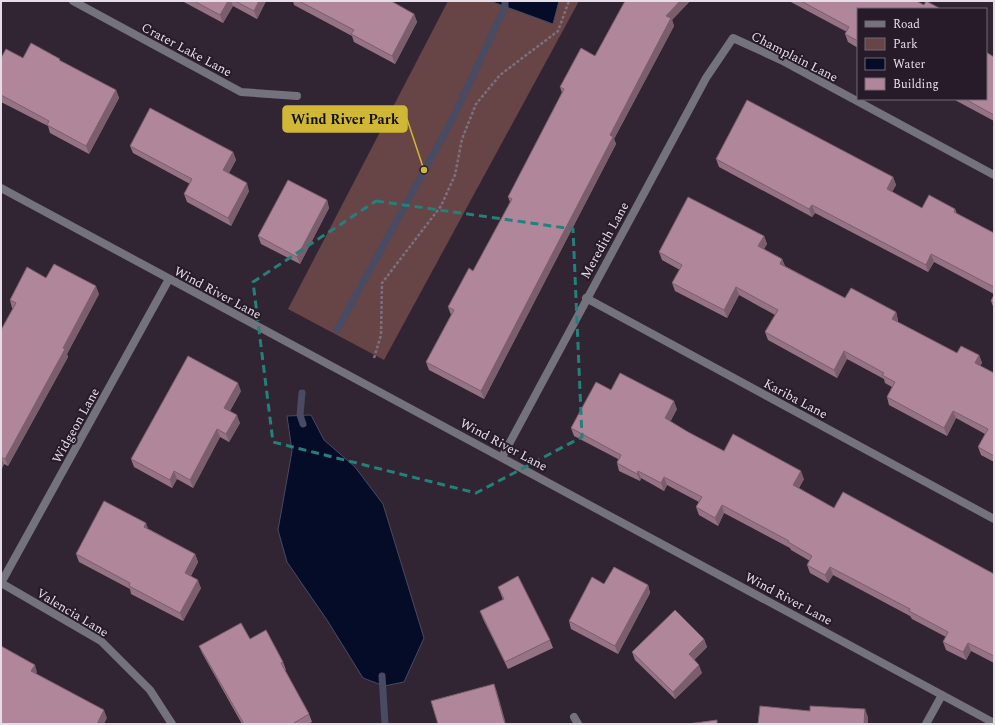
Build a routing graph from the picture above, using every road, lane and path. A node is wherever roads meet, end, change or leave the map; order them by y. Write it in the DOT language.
graph roads {
  1 [pos="73,1"];
  2 [pos="569,1"];
  3 [pos="733,38"];
  4 [pos="297,96"];
  5 [pos="994,175"];
  6 [pos="1,188"];
  7 [pos="169,279"];
  8 [pos="586,298"];
  9 [pos="374,358"];
  10 [pos="502,457"];
  11 [pos="994,519"];
  12 [pos="1,583"];
  13 [pos="942,695"];
  14 [pos="994,723"];
  15 [pos="172,724"];
  16 [pos="926,724"];
  1 -- 4 [label="street, Crater Lake Lane"];
  2 -- 9 [label="path"];
  3 -- 5 [label="street, Champlain Lane"];
  3 -- 8 [label="street, Meredith Lane"];
  6 -- 7 [label="street, Wind River Lane"];
  7 -- 10 [label="street, Wind River Lane"];
  7 -- 12 [label="street, Widgeon Lane"];
  8 -- 10 [label="street, Meredith Lane"];
  8 -- 11 [label="street, Kariba Lane"];
  10 -- 13 [label="street, Wind River Lane"];
  12 -- 15 [label="street, Valencia Lane"];
  13 -- 14 [label="street, Wind River Lane"];
  13 -- 16 [label="street"];
}
